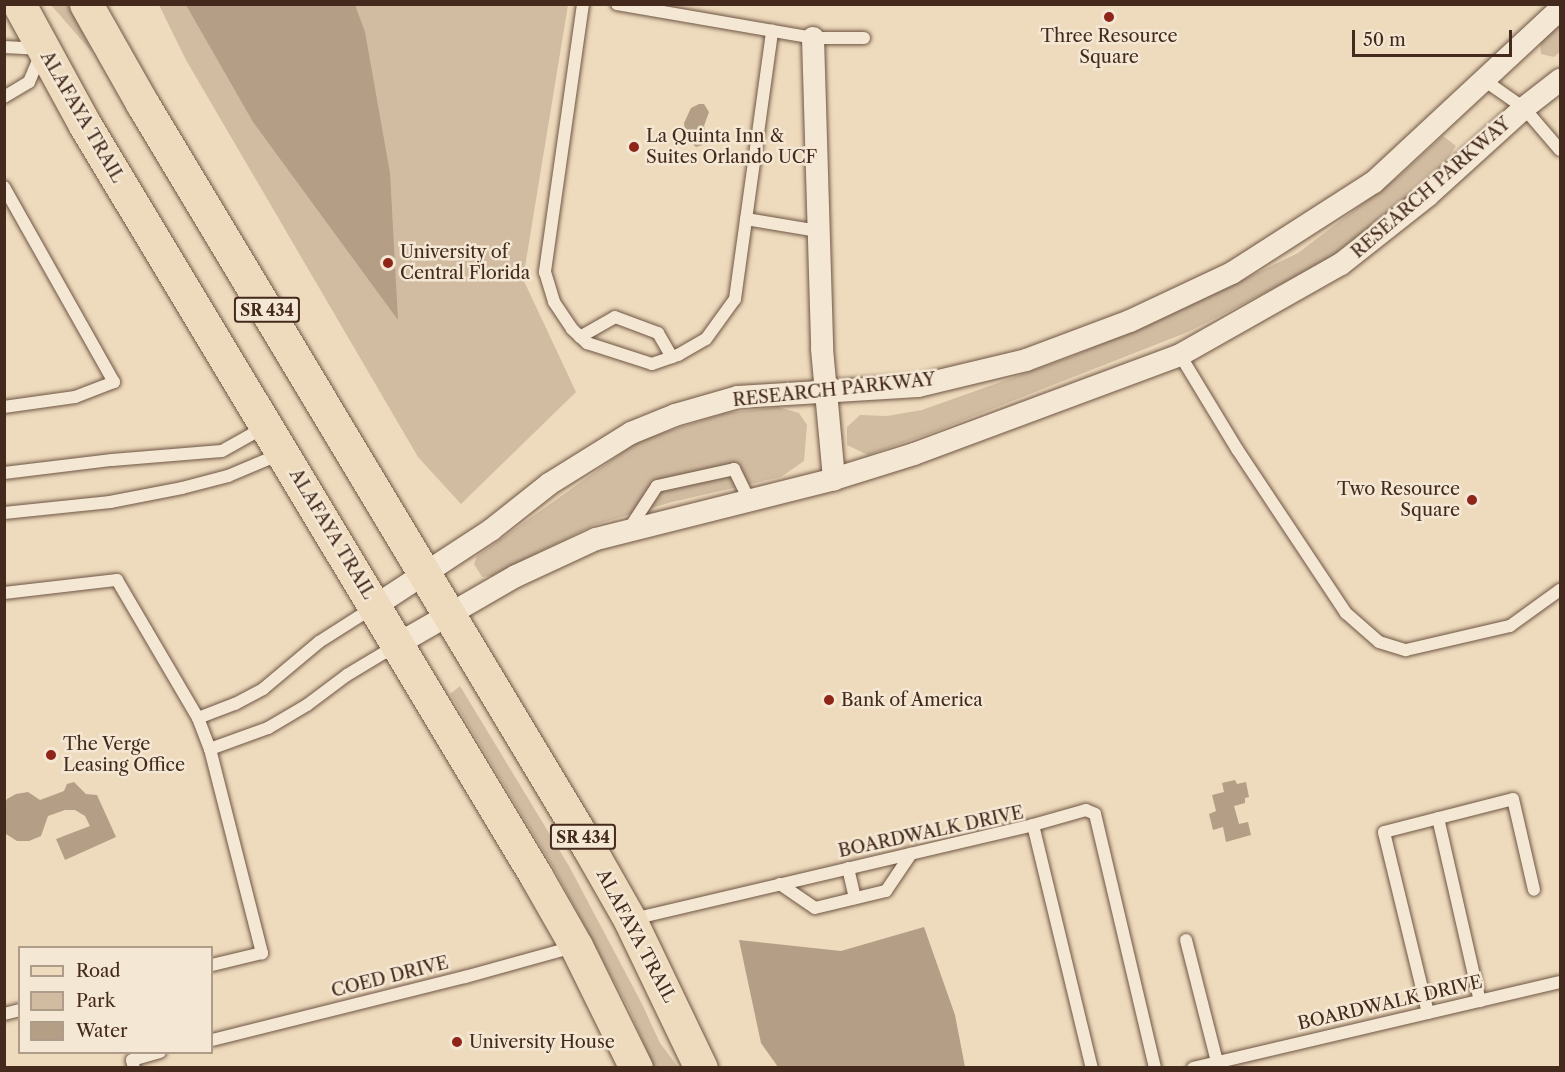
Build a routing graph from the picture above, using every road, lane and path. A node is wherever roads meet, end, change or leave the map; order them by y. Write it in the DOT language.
graph roads {
  1 [pos="20,4"];
  2 [pos="86,4"];
  3 [pos="583,4"];
  4 [pos="617,4"];
  5 [pos="1560,9"];
  6 [pos="772,31"];
  7 [pos="813,38"];
  8 [pos="864,38"];
  9 [pos="4,47"];
  10 [pos="43,49"];
  11 [pos="1484,80"];
  12 [pos="1560,80"];
  13 [pos="4,97"];
  14 [pos="1524,108"];
  15 [pos="1560,150"];
  16 [pos="5,189"];
  17 [pos="746,219"];
  18 [pos="818,231"];
  19 [pos="580,337"];
  20 [pos="1180,355"];
  21 [pos="672,357"];
  22 [pos="825,391"];
  23 [pos="4,407"];
  24 [pos="274,439"];
  25 [pos="4,473"];
  26 [pos="834,479"];
  27 [pos="749,500"];
  28 [pos="4,513"];
  29 [pos="629,529"];
  30 [pos="425,573"];
  31 [pos="1560,591"];
  32 [pos="22,592"];
  33 [pos="4,593"];
  34 [pos="4,598"];
  35 [pos="375,606"];
  36 [pos="450,614"];
  37 [pos="398,644"];
  38 [pos="198,718"];
  39 [pos="210,748"];
  40 [pos="1438,818"];
  41 [pos="1033,825"];
  42 [pos="911,854"];
  43 [pos="848,868"];
  44 [pos="780,884"];
  45 [pos="1534,890"];
  46 [pos="855,898"];
  47 [pos="630,920"];
  48 [pos="1186,940"];
  49 [pos="576,946"];
  50 [pos="213,965"];
  51 [pos="1560,982"];
  52 [pos="1480,1000"];
  53 [pos="1428,1013"];
  54 [pos="213,1040"];
  55 [pos="158,1054"];
  56 [pos="1217,1062"];
  57 [pos="133,1064"];
  58 [pos="636,1068"];
  59 [pos="701,1068"];
  60 [pos="1092,1068"];
  61 [pos="1155,1068"];
  62 [pos="1193,1068"];
  1 -- 10 [label="main road, ALAFAYA TRAIL / SR 434"];
  2 -- 30 [label="main road, ALAFAYA TRAIL / SR 434"];
  3 -- 19 [label="lane"];
  4 -- 6 [label="lane"];
  5 -- 11 [label="street, RESEARCH PARKWAY"];
  6 -- 7 [label="lane"];
  6 -- 17 [label="lane"];
  7 -- 8 [label="lane"];
  7 -- 18 [label="street"];
  9 -- 10 [label="lane"];
  10 -- 13 [label="lane"];
  10 -- 24 [label="main road, ALAFAYA TRAIL / SR 434"];
  11 -- 14 [label="lane"];
  11 -- 22 [label="street, RESEARCH PARKWAY"];
  12 -- 14 [label="street, RESEARCH PARKWAY"];
  14 -- 15 [label="lane"];
  14 -- 20 [label="street, RESEARCH PARKWAY"];
  16 -- 23 [label="lane"];
  17 -- 18 [label="lane"];
  17 -- 21 [label="lane"];
  18 -- 22 [label="street"];
  19 -- 21 [label="lane"];
  19 -- 21 [label="lane"];
  20 -- 26 [label="street, RESEARCH PARKWAY"];
  20 -- 31 [label="lane"];
  22 -- 26 [label="street"];
  22 -- 30 [label="street, RESEARCH PARKWAY"];
  24 -- 25 [label="lane"];
  24 -- 28 [label="lane"];
  24 -- 35 [label="main road, ALAFAYA TRAIL / SR 434"];
  26 -- 27 [label="street, RESEARCH PARKWAY"];
  27 -- 29 [label="street, RESEARCH PARKWAY"];
  27 -- 29 [label="lane"];
  29 -- 36 [label="street, RESEARCH PARKWAY"];
  30 -- 35 [label="street, RESEARCH PARKWAY"];
  30 -- 36 [label="main road, ALAFAYA TRAIL / SR 434"];
  32 -- 33 [label="lane"];
  32 -- 34 [label="lane"];
  32 -- 38 [label="lane"];
  35 -- 37 [label="main road, ALAFAYA TRAIL / SR 434"];
  35 -- 38 [label="lane"];
  36 -- 37 [label="street, RESEARCH PARKWAY"];
  36 -- 47 [label="main road, ALAFAYA TRAIL / SR 434"];
  37 -- 39 [label="lane"];
  37 -- 49 [label="main road, ALAFAYA TRAIL / SR 434"];
  38 -- 39 [label="lane"];
  39 -- 50 [label="lane"];
  40 -- 45 [label="lane"];
  40 -- 52 [label="lane"];
  40 -- 53 [label="lane"];
  41 -- 42 [label="lane, BOARDWALK DRIVE"];
  41 -- 60 [label="lane, BOARDWALK DRIVE"];
  41 -- 61 [label="lane"];
  42 -- 43 [label="lane, BOARDWALK DRIVE"];
  42 -- 46 [label="lane"];
  43 -- 44 [label="lane, BOARDWALK DRIVE"];
  43 -- 46 [label="lane"];
  44 -- 46 [label="lane"];
  44 -- 47 [label="lane, BOARDWALK DRIVE"];
  47 -- 59 [label="main road, ALAFAYA TRAIL / SR 434"];
  48 -- 56 [label="lane"];
  49 -- 54 [label="lane, COED DRIVE"];
  49 -- 58 [label="main road, ALAFAYA TRAIL / SR 434"];
  51 -- 52 [label="lane, BOARDWALK DRIVE"];
  52 -- 53 [label="lane, BOARDWALK DRIVE"];
  53 -- 56 [label="lane, BOARDWALK DRIVE"];
  55 -- 57 [label="lane"];
  56 -- 62 [label="lane, BOARDWALK DRIVE"];
}
